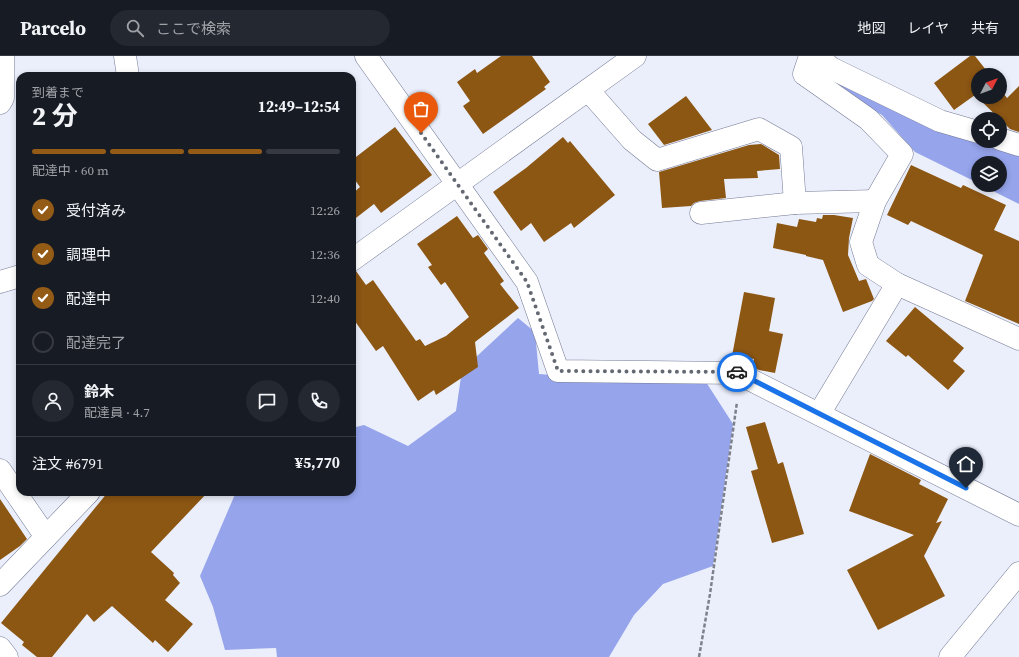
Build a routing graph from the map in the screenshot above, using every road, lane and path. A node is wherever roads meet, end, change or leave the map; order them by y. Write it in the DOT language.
graph roads {
  1 [pos="3,56"];
  2 [pos="125,56"];
  3 [pos="366,56"];
  4 [pos="635,56"];
  5 [pos="810,56"];
  6 [pos="817,56"];
  7 [pos="127,72"];
  8 [pos="588,90"];
  9 [pos="0,103"];
  10 [pos="971,130"];
  11 [pos="1007,141"];
  12 [pos="1019,145"];
  13 [pos="458,184"];
  14 [pos="875,201"];
  15 [pos="795,203"];
  16 [pos="701,213"];
  17 [pos="356,257"];
  18 [pos="16,277"];
  19 [pos="0,282"];
  20 [pos="897,284"];
  21 [pos="1019,339"];
  22 [pos="737,372"];
  23 [pos="819,414"];
  24 [pos="0,470"];
  25 [pos="16,493"];
  26 [pos="18,496"];
  27 [pos="85,496"];
  28 [pos="1019,515"];
  29 [pos="46,537"];
  30 [pos="1019,573"];
  31 [pos="0,585"];
  32 [pos="0,648"];
  33 [pos="7,657"];
  34 [pos="699,657"];
  35 [pos="950,657"];
  1 -- 9 [label="street"];
  2 -- 7 [label="street"];
  3 -- 13 [label="street"];
  4 -- 8 [label="street"];
  5 -- 14 [label="street"];
  6 -- 10 [label="street"];
  8 -- 13 [label="street"];
  8 -- 15 [label="street"];
  11 -- 12 [label="street"];
  13 -- 17 [label="street"];
  13 -- 22 [label="street"];
  14 -- 15 [label="street"];
  14 -- 20 [label="street"];
  15 -- 16 [label="street"];
  18 -- 19 [label="street"];
  20 -- 21 [label="street"];
  20 -- 23 [label="street"];
  22 -- 23 [label="street"];
  22 -- 34 [label="path"];
  23 -- 28 [label="street"];
  24 -- 25 [label="street"];
  26 -- 29 [label="street"];
  27 -- 29 [label="street"];
  29 -- 31 [label="street"];
  30 -- 35 [label="street"];
  32 -- 33 [label="street"];
}
